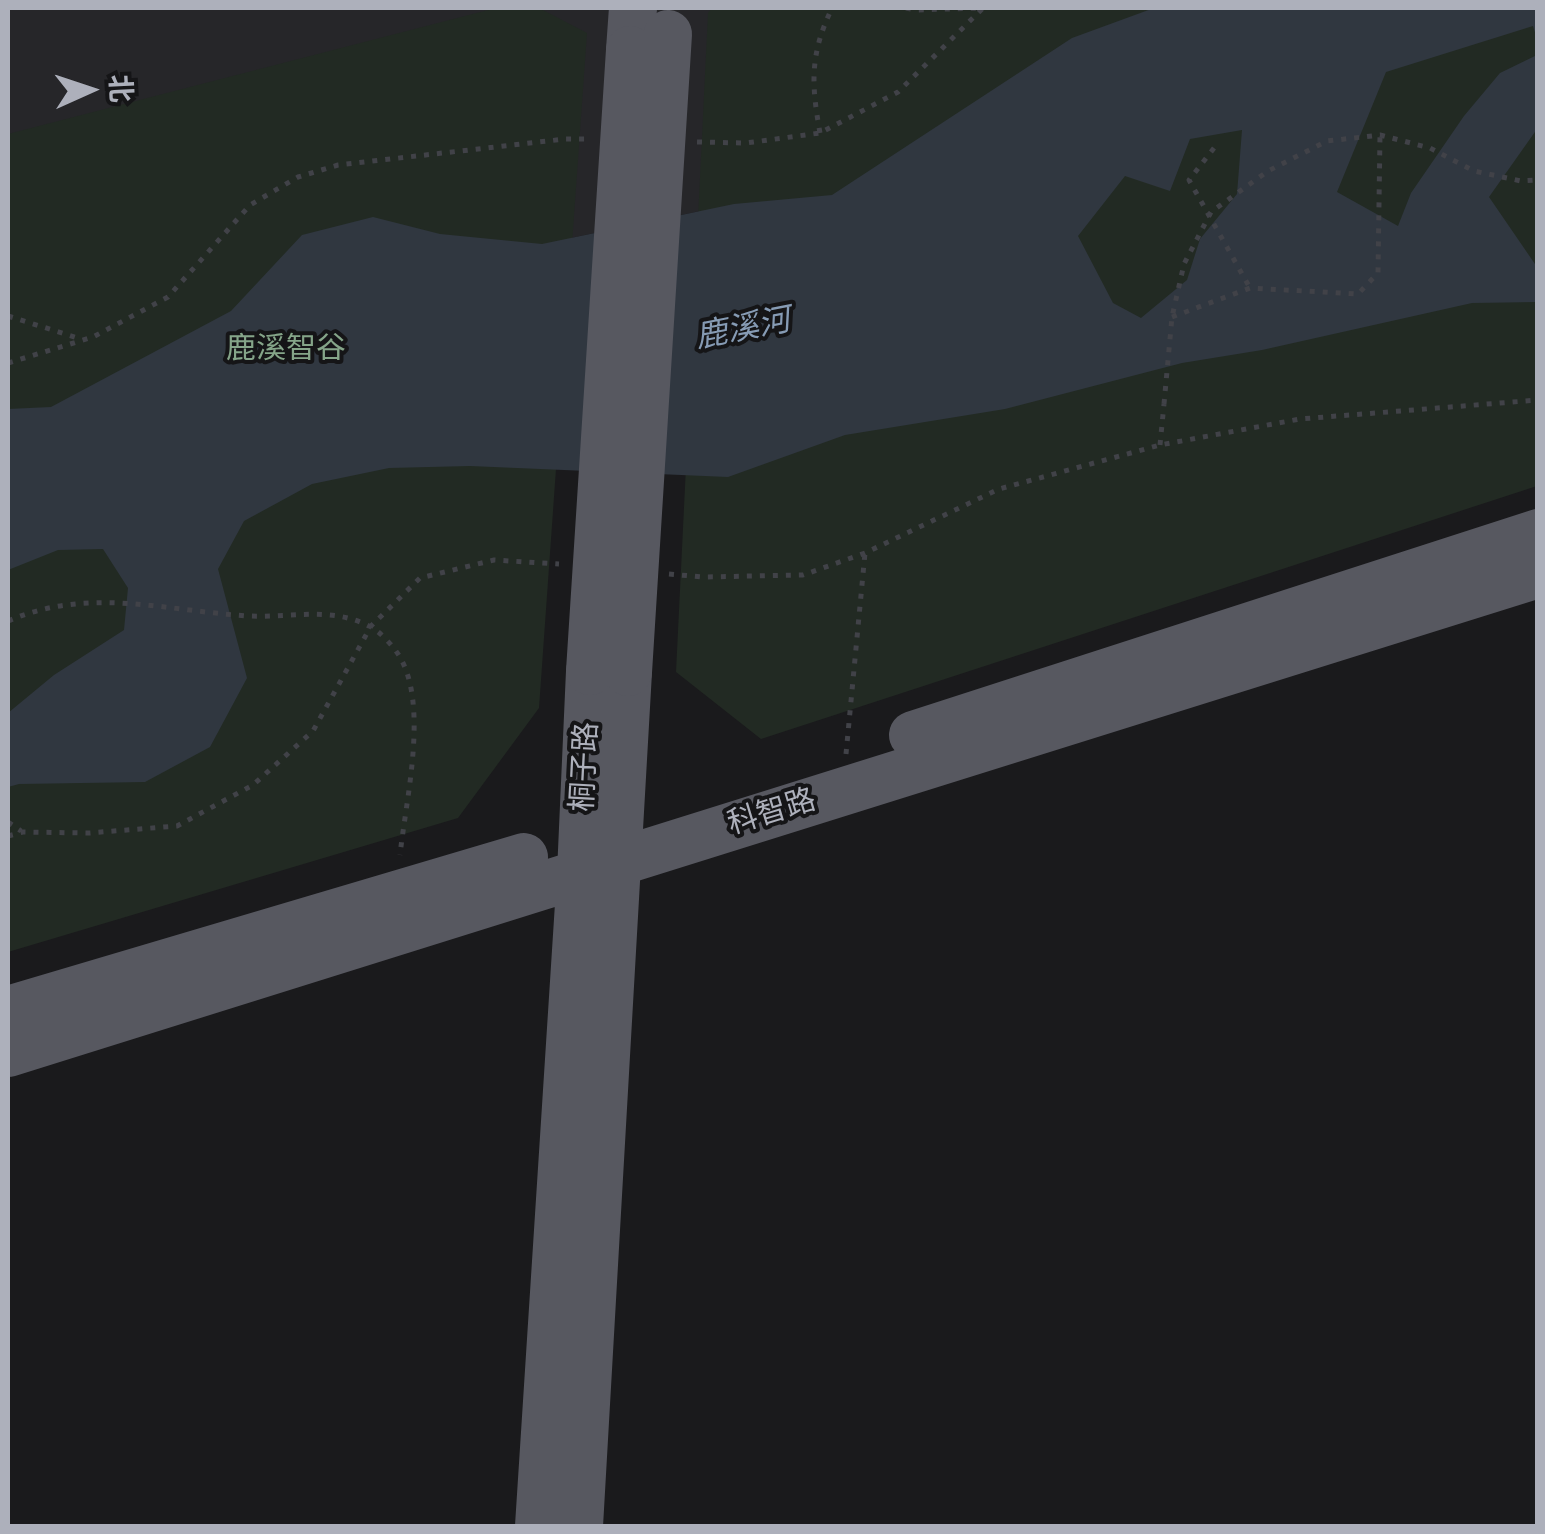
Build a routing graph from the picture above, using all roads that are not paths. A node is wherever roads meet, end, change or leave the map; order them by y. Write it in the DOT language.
graph roads {
  1 [pos="650,25"];
  2 [pos="1538,534"];
  3 [pos="1538,574"];
  4 [pos="601,851"];
  5 [pos="8,1010"];
  6 [pos="8,1054"];
  7 [pos="539,1526"];
  8 [pos="579,1526"];
  1 -- 4 [label="main road, 桐子路, bridge"];
  2 -- 4 [label="main road, 科智路"];
  3 -- 4 [label="main road, 科智路"];
  4 -- 5 [label="main road, 科智路"];
  4 -- 6 [label="main road, 科智路"];
  4 -- 7 [label="main road, 桐子路"];
  4 -- 8 [label="main road, 桐子路"];
}
